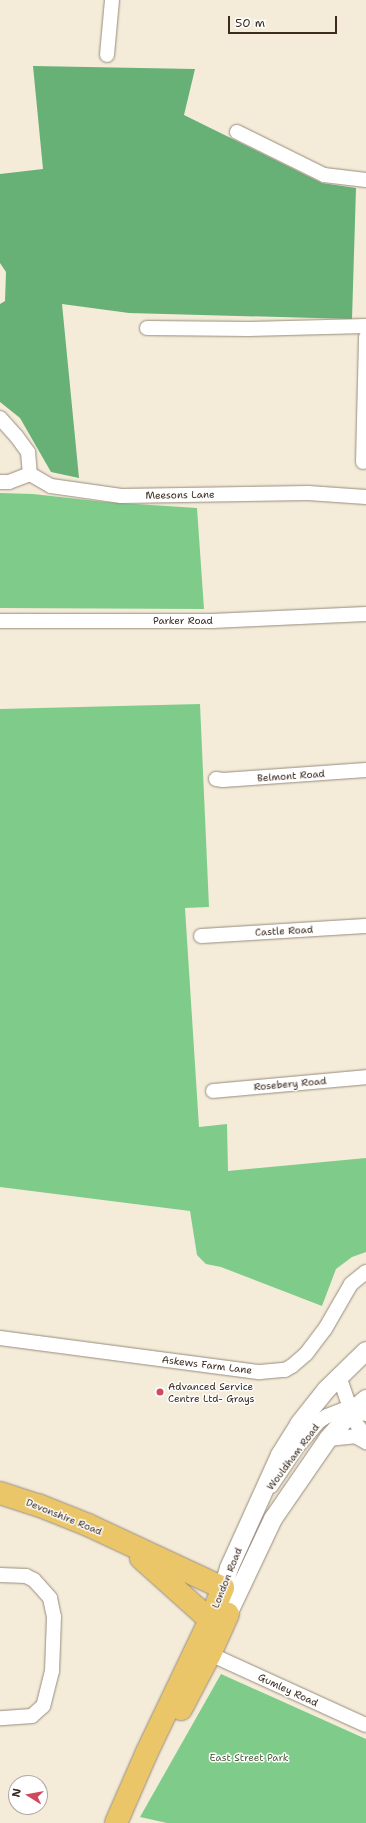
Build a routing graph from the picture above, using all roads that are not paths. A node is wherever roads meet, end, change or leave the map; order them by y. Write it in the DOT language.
graph roads {
  1 [pos="112,0"];
  2 [pos="107,55"];
  3 [pos="237,132"];
  4 [pos="366,180"];
  5 [pos="366,326"];
  6 [pos="147,328"];
  7 [pos="366,337"];
  8 [pos="366,357"];
  9 [pos="0,418"];
  10 [pos="363,462"];
  11 [pos="30,474"];
  12 [pos="0,482"];
  13 [pos="366,497"];
  14 [pos="366,614"];
  15 [pos="0,621"];
  16 [pos="366,770"];
  17 [pos="216,779"];
  18 [pos="366,926"];
  19 [pos="201,936"];
  20 [pos="366,1077"];
  21 [pos="213,1091"];
  22 [pos="366,1272"];
  23 [pos="0,1338"];
  24 [pos="366,1351"];
  25 [pos="339,1376"];
  26 [pos="362,1408"];
  27 [pos="366,1438"];
  28 [pos="328,1439"];
  29 [pos="366,1442"];
  30 [pos="0,1494"];
  31 [pos="259,1502"];
  32 [pos="127,1545"];
  33 [pos="0,1575"];
  34 [pos="223,1588"];
  35 [pos="230,1610"];
  36 [pos="210,1620"];
  37 [pos="210,1654"];
  38 [pos="189,1659"];
  39 [pos="0,1718"];
  40 [pos="366,1725"];
  41 [pos="116,1823"];
  1 -- 2 [label="street"];
  3 -- 4 [label="street"];
  5 -- 6 [label="street"];
  7 -- 8 [label="street"];
  8 -- 10 [label="street"];
  9 -- 11 [label="street"];
  11 -- 12 [label="street"];
  11 -- 13 [label="street, Meesons Lane"];
  14 -- 15 [label="street, Parker Road"];
  16 -- 17 [label="street, Belmont Road"];
  18 -- 19 [label="street, Castle Road"];
  20 -- 21 [label="street, Rosebery Road"];
  22 -- 23 [label="street, Askews Farm Lane"];
  24 -- 25 [label="street, London Road"];
  25 -- 26 [label="street"];
  25 -- 31 [label="street, London Road"];
  26 -- 27 [label="street"];
  26 -- 28 [label="street, London Road"];
  26 -- 31 [label="street, Wouldham Road"];
  28 -- 29 [label="street, Wouldham Road"];
  28 -- 35 [label="street, London Road"];
  30 -- 32 [label="main road, Devonshire Road"];
  31 -- 34 [label="street, London Road"];
  32 -- 34 [label="main road, Devonshire Road"];
  32 -- 36 [label="main road, Devonshire Road"];
  33 -- 39 [label="street"];
  34 -- 35 [label="main road"];
  34 -- 36 [label="main road, London Road"];
  35 -- 36 [label="main road"];
  35 -- 37 [label="main road, London Road"];
  36 -- 37 [label="main road"];
  36 -- 38 [label="main road, London Road"];
  37 -- 38 [label="main road"];
  37 -- 40 [label="street, Gumley Road"];
  37 -- 41 [label="main road, London Road"];
  38 -- 41 [label="main road, London Road"];
}
